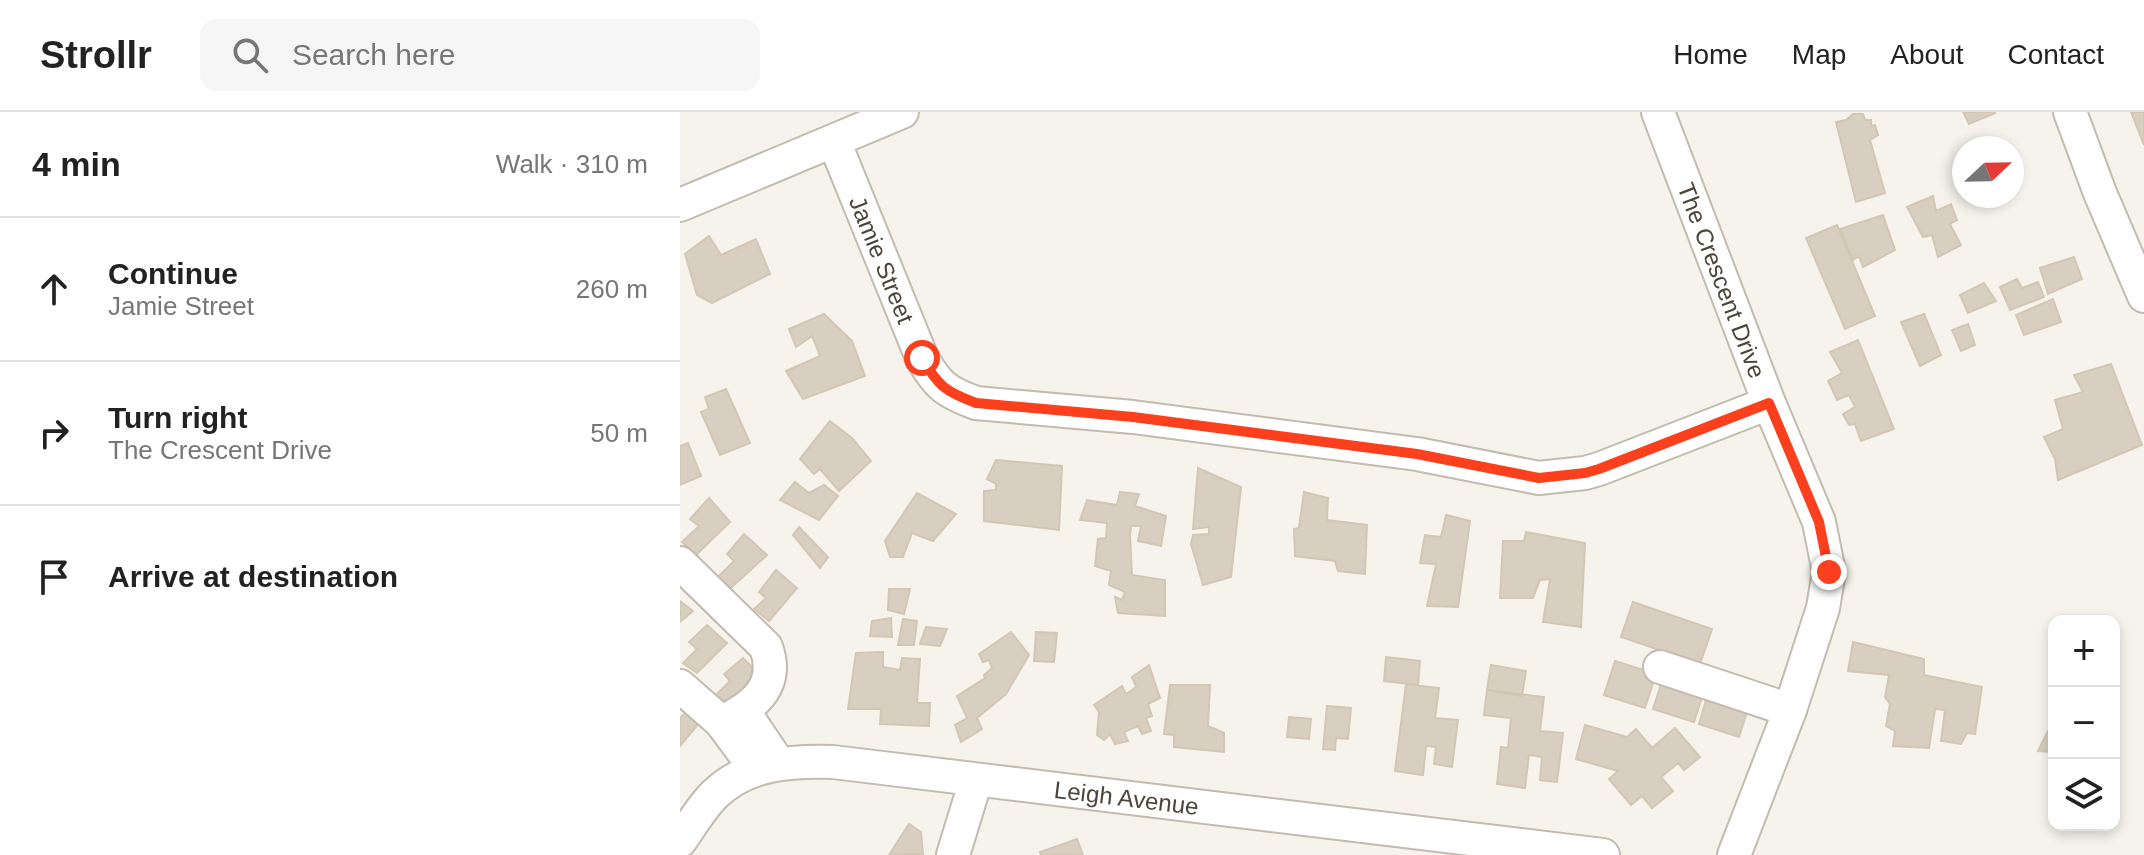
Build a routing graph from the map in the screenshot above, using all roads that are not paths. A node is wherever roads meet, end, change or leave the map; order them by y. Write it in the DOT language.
graph roads {
  1 [pos="902,112"];
  2 [pos="1658,112"];
  3 [pos="2070,112"];
  4 [pos="834,141"];
  5 [pos="680,205"];
  6 [pos="2144,296"];
  7 [pos="1769,403"];
  8 [pos="680,563"];
  9 [pos="1660,667"];
  10 [pos="680,686"];
  11 [pos="1790,710"];
  12 [pos="732,717"];
  13 [pos="767,766"];
  14 [pos="976,780"];
  15 [pos="680,841"];
  16 [pos="953,855"];
  17 [pos="1603,855"];
  18 [pos="1734,855"];
  1 -- 4 [label="street"];
  2 -- 7 [label="street, The Crescent Drive"];
  3 -- 6 [label="street"];
  4 -- 5 [label="street"];
  4 -- 7 [label="street, Jamie Street"];
  7 -- 11 [label="street, The Crescent Drive"];
  8 -- 12 [label="street"];
  9 -- 11 [label="street"];
  10 -- 12 [label="street"];
  11 -- 18 [label="street, The Crescent Drive"];
  12 -- 13 [label="street"];
  13 -- 14 [label="street, Leigh Avenue"];
  13 -- 15 [label="street"];
  14 -- 16 [label="street"];
  14 -- 17 [label="street, Leigh Avenue"];
}
